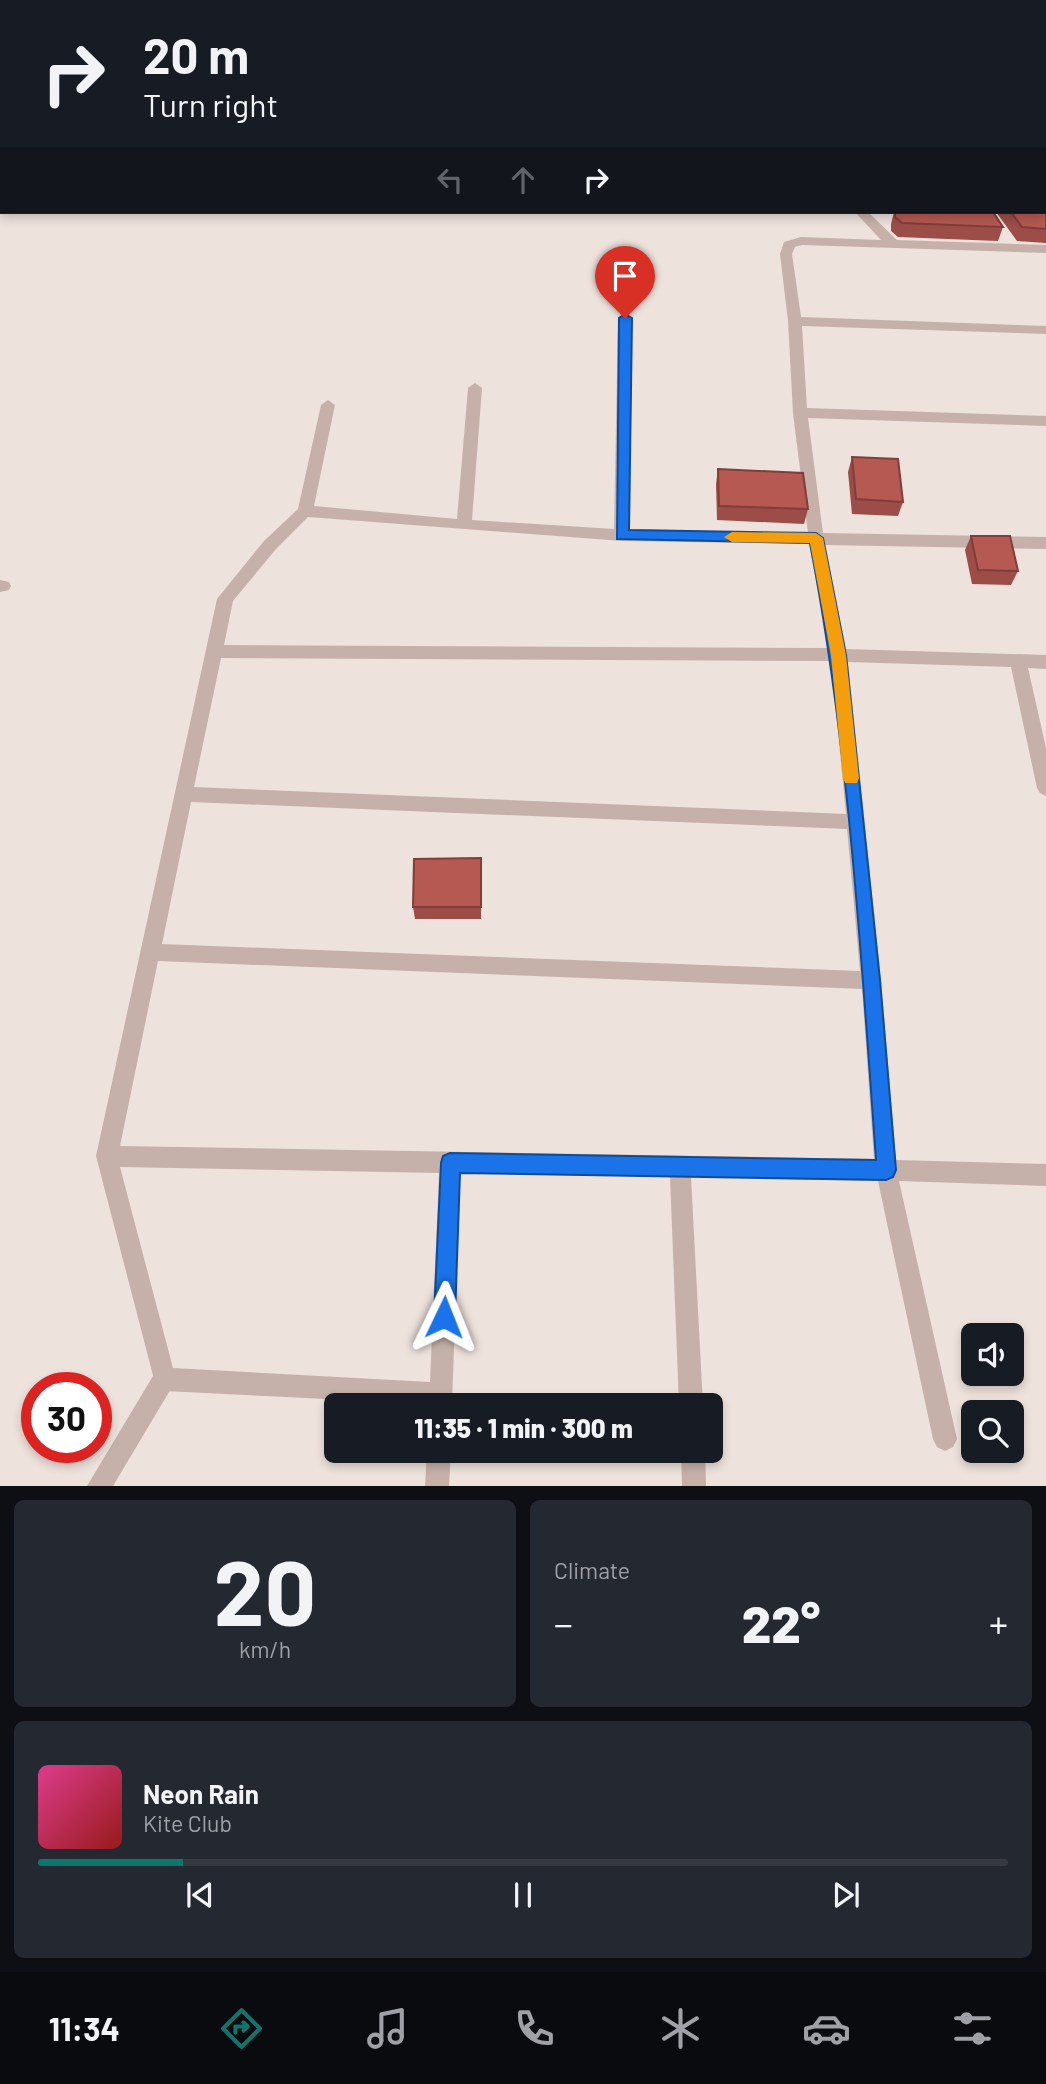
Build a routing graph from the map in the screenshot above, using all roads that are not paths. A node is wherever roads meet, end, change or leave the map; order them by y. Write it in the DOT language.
graph roads {
  1 [pos="863,214"];
  2 [pos="1000,230"];
  3 [pos="893,244"];
  4 [pos="1013,248"];
  5 [pos="1046,249"];
  6 [pos="625,318"];
  7 [pos="795,321"];
  8 [pos="1046,330"];
  9 [pos="475,388"];
  10 [pos="328,405"];
  11 [pos="800,413"];
  12 [pos="1046,421"];
  13 [pos="305,511"];
  14 [pos="464,525"];
  15 [pos="622,535"];
  16 [pos="816,538"];
  17 [pos="1046,543"];
  18 [pos="214,651"];
  19 [pos="839,655"];
  20 [pos="1018,661"];
  21 [pos="1046,662"];
  22 [pos="1046,788"];
  23 [pos="183,794"];
  24 [pos="855,822"];
  25 [pos="150,952"];
  26 [pos="872,980"];
  27 [pos="107,1156"];
  28 [pos="450,1163"];
  29 [pos="680,1168"];
  30 [pos="886,1170"];
  31 [pos="1046,1175"];
  32 [pos="164,1379"];
  33 [pos="358,1393"];
  34 [pos="441,1393"];
  35 [pos="690,1393"];
  36 [pos="946,1439"];
  37 [pos="438,1463"];
  38 [pos="693,1463"];
  39 [pos="99,1486"];
  40 [pos="437,1486"];
  41 [pos="694,1486"];
  1 -- 3 [label="street"];
  2 -- 4 [label="street"];
  3 -- 4 [label="street"];
  3 -- 7 [label="street"];
  4 -- 5 [label="street"];
  6 -- 15 [label="street"];
  7 -- 8 [label="street"];
  7 -- 11 [label="street"];
  9 -- 14 [label="street"];
  10 -- 13 [label="street"];
  11 -- 12 [label="street"];
  11 -- 16 [label="street"];
  13 -- 14 [label="street"];
  13 -- 18 [label="street"];
  14 -- 15 [label="street"];
  15 -- 16 [label="street"];
  16 -- 17 [label="street"];
  16 -- 19 [label="street"];
  18 -- 19 [label="street"];
  18 -- 23 [label="street"];
  19 -- 20 [label="street"];
  19 -- 24 [label="street"];
  20 -- 21 [label="street"];
  20 -- 22 [label="street"];
  23 -- 24 [label="street"];
  23 -- 25 [label="street"];
  24 -- 26 [label="street"];
  25 -- 26 [label="street"];
  25 -- 27 [label="street"];
  26 -- 30 [label="street"];
  27 -- 28 [label="street"];
  27 -- 32 [label="street"];
  28 -- 29 [label="street"];
  28 -- 34 [label="street"];
  29 -- 30 [label="street"];
  29 -- 35 [label="street"];
  30 -- 31 [label="street"];
  30 -- 36 [label="street"];
  32 -- 33 [label="street"];
  32 -- 39 [label="street"];
  37 -- 40 [label="street"];
  38 -- 41 [label="street"];
}
